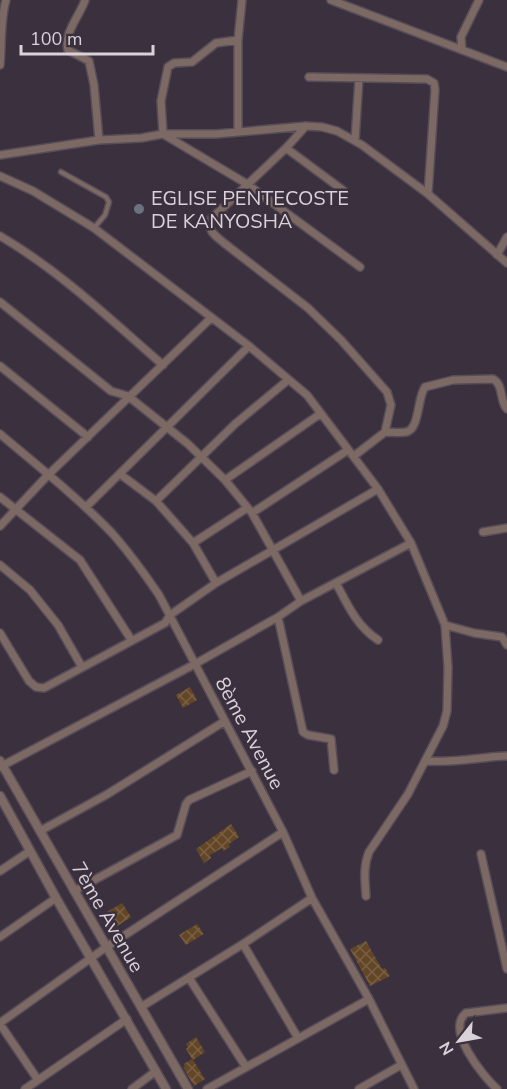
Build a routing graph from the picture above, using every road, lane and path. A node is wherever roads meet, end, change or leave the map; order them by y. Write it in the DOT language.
graph roads {
  1 [pos="6,0"];
  2 [pos="85,0"];
  3 [pos="242,0"];
  4 [pos="331,0"];
  5 [pos="479,0"];
  6 [pos="238,40"];
  7 [pos="462,50"];
  8 [pos="0,65"];
  9 [pos="507,67"];
  10 [pos="309,77"];
  11 [pos="359,78"];
  12 [pos="306,126"];
  13 [pos="238,131"];
  14 [pos="163,134"];
  15 [pos="99,140"];
  16 [pos="355,141"];
  17 [pos="286,148"];
  18 [pos="0,155"];
  19 [pos="62,172"];
  20 [pos="0,176"];
  21 [pos="247,184"];
  22 [pos="344,191"];
  23 [pos="428,194"];
  24 [pos="94,228"];
  25 [pos="0,236"];
  26 [pos="507,237"];
  27 [pos="497,255"];
  28 [pos="507,263"];
  29 [pos="360,267"];
  30 [pos="0,302"];
  31 [pos="210,319"];
  32 [pos="249,346"];
  33 [pos="162,365"];
  34 [pos="0,366"];
  35 [pos="288,380"];
  36 [pos="128,396"];
  37 [pos="507,409"];
  38 [pos="320,414"];
  39 [pos="165,427"];
  40 [pos="385,432"];
  41 [pos="0,434"];
  42 [pos="88,437"];
  43 [pos="348,450"];
  44 [pos="354,456"];
  45 [pos="202,457"];
  46 [pos="120,474"];
  47 [pos="48,475"];
  48 [pos="225,480"];
  49 [pos="378,489"];
  50 [pos="0,497"];
  51 [pos="156,501"];
  52 [pos="86,507"];
  53 [pos="15,509"];
  54 [pos="250,510"];
  55 [pos="0,526"];
  56 [pos="507,528"];
  57 [pos="483,532"];
  58 [pos="194,543"];
  59 [pos="411,543"];
  60 [pos="274,550"];
  61 [pos="0,565"];
  62 [pos="216,583"];
  63 [pos="336,583"];
  64 [pos="301,601"];
  65 [pos="170,615"];
  66 [pos="278,617"];
  67 [pos="445,625"];
  68 [pos="0,633"];
  69 [pos="378,640"];
  70 [pos="132,641"];
  71 [pos="507,645"];
  72 [pos="195,664"];
  73 [pos="82,667"];
  74 [pos="225,722"];
  75 [pos="507,756"];
  76 [pos="425,761"];
  77 [pos="1,764"];
  78 [pos="334,770"];
  79 [pos="252,771"];
  80 [pos="0,796"];
  81 [pos="40,831"];
  82 [pos="283,832"];
  83 [pos="30,851"];
  84 [pos="481,854"];
  85 [pos="0,871"];
  86 [pos="74,891"];
  87 [pos="366,896"];
  88 [pos="56,898"];
  89 [pos="312,898"];
  90 [pos="0,937"];
  91 [pos="243,944"];
  92 [pos="105,948"];
  93 [pos="91,959"];
  94 [pos="507,969"];
  95 [pos="189,978"];
  96 [pos="369,999"];
  97 [pos="141,1008"];
  98 [pos="507,1008"];
  99 [pos="127,1019"];
  100 [pos="0,1023"];
  101 [pos="298,1038"];
  102 [pos="401,1065"];
  103 [pos="246,1067"];
  104 [pos="156,1071"];
  105 [pos="38,1080"];
  106 [pos="25,1089"];
  107 [pos="132,1089"];
  108 [pos="166,1089"];
  109 [pos="188,1089"];
  110 [pos="207,1089"];
  111 [pos="359,1089"];
  112 [pos="414,1089"];
  113 [pos="497,1089"];
  1 -- 8 [label="street"];
  2 -- 15 [label="street"];
  3 -- 6 [label="street"];
  4 -- 7 [label="street"];
  5 -- 7 [label="street"];
  6 -- 13 [label="street"];
  6 -- 14 [label="street"];
  7 -- 9 [label="street"];
  10 -- 11 [label="street"];
  11 -- 16 [label="street"];
  11 -- 23 [label="street"];
  12 -- 13 [label="street"];
  12 -- 16 [label="street"];
  12 -- 17 [label="street"];
  13 -- 14 [label="street"];
  14 -- 15 [label="street"];
  14 -- 21 [label="street"];
  15 -- 18 [label="street"];
  16 -- 23 [label="street"];
  17 -- 21 [label="street"];
  17 -- 22 [label="street"];
  19 -- 24 [label="lane"];
  20 -- 24 [label="street"];
  21 -- 29 [label="street"];
  21 -- 40 [label="street"];
  23 -- 27 [label="street"];
  24 -- 31 [label="street"];
  25 -- 33 [label="street"];
  26 -- 27 [label="street"];
  27 -- 28 [label="street"];
  30 -- 36 [label="street"];
  31 -- 32 [label="street"];
  31 -- 33 [label="street"];
  32 -- 35 [label="street"];
  32 -- 39 [label="street"];
  33 -- 36 [label="street"];
  34 -- 42 [label="street"];
  35 -- 38 [label="street"];
  35 -- 45 [label="street"];
  36 -- 39 [label="street"];
  36 -- 42 [label="street"];
  37 -- 40 [label="street"];
  38 -- 43 [label="street"];
  38 -- 48 [label="street"];
  39 -- 45 [label="street"];
  39 -- 46 [label="street"];
  40 -- 44 [label="street"];
  41 -- 47 [label="street, 8ème Avenue"];
  42 -- 47 [label="street"];
  43 -- 44 [label="street"];
  43 -- 54 [label="street"];
  44 -- 49 [label="street"];
  45 -- 48 [label="street"];
  45 -- 51 [label="street"];
  46 -- 51 [label="street"];
  46 -- 52 [label="street"];
  47 -- 52 [label="street, 8ème Avenue"];
  47 -- 53 [label="street"];
  48 -- 54 [label="street"];
  49 -- 59 [label="street"];
  49 -- 60 [label="street"];
  50 -- 53 [label="street"];
  51 -- 58 [label="street"];
  52 -- 65 [label="street, 8ème Avenue"];
  53 -- 55 [label="street"];
  53 -- 70 [label="street"];
  54 -- 58 [label="street"];
  54 -- 60 [label="street"];
  56 -- 57 [label="street"];
  58 -- 62 [label="street"];
  59 -- 63 [label="street"];
  59 -- 67 [label="street"];
  60 -- 62 [label="street"];
  60 -- 64 [label="street"];
  61 -- 73 [label="street"];
  62 -- 65 [label="street"];
  63 -- 64 [label="street"];
  63 -- 69 [label="street"];
  64 -- 66 [label="street"];
  65 -- 70 [label="street"];
  65 -- 72 [label="street, 8ème Avenue"];
  66 -- 72 [label="street"];
  66 -- 78 [label="street"];
  67 -- 71 [label="street"];
  67 -- 76 [label="street"];
  68 -- 73 [label="street"];
  70 -- 73 [label="street"];
  72 -- 74 [label="street, 8ème Avenue"];
  72 -- 77 [label="street"];
  74 -- 79 [label="street, 8ème Avenue"];
  74 -- 81 [label="street"];
  75 -- 76 [label="street"];
  76 -- 87 [label="street"];
  77 -- 81 [label="street, 7ème Avenue"];
  79 -- 82 [label="street, 8ème Avenue"];
  79 -- 86 [label="street"];
  80 -- 83 [label="street, 7ème Avenue"];
  81 -- 86 [label="street, 7ème Avenue"];
  82 -- 89 [label="street, 8ème Avenue"];
  82 -- 92 [label="street"];
  83 -- 85 [label="street"];
  83 -- 88 [label="street, 7ème Avenue"];
  84 -- 94 [label="street"];
  86 -- 92 [label="street, 7ème Avenue"];
  88 -- 90 [label="street"];
  88 -- 93 [label="street, 7ème Avenue"];
  89 -- 91 [label="street"];
  89 -- 96 [label="street, 8ème Avenue"];
  91 -- 95 [label="street"];
  91 -- 101 [label="street"];
  92 -- 93 [label="street"];
  92 -- 97 [label="street, 7ème Avenue"];
  93 -- 99 [label="street, 7ème Avenue"];
  93 -- 100 [label="street"];
  95 -- 97 [label="street"];
  95 -- 103 [label="street"];
  96 -- 101 [label="street"];
  96 -- 102 [label="street, 8ème Avenue"];
  97 -- 109 [label="street, 7ème Avenue"];
  98 -- 113 [label="street"];
  99 -- 104 [label="street, 7ème Avenue"];
  99 -- 105 [label="street"];
  100 -- 105 [label="street"];
  101 -- 103 [label="street"];
  102 -- 111 [label="street"];
  102 -- 112 [label="street, 8ème Avenue"];
  103 -- 110 [label="street"];
  104 -- 107 [label="street"];
  104 -- 108 [label="street, 7ème Avenue"];
  105 -- 106 [label="street"];
}
